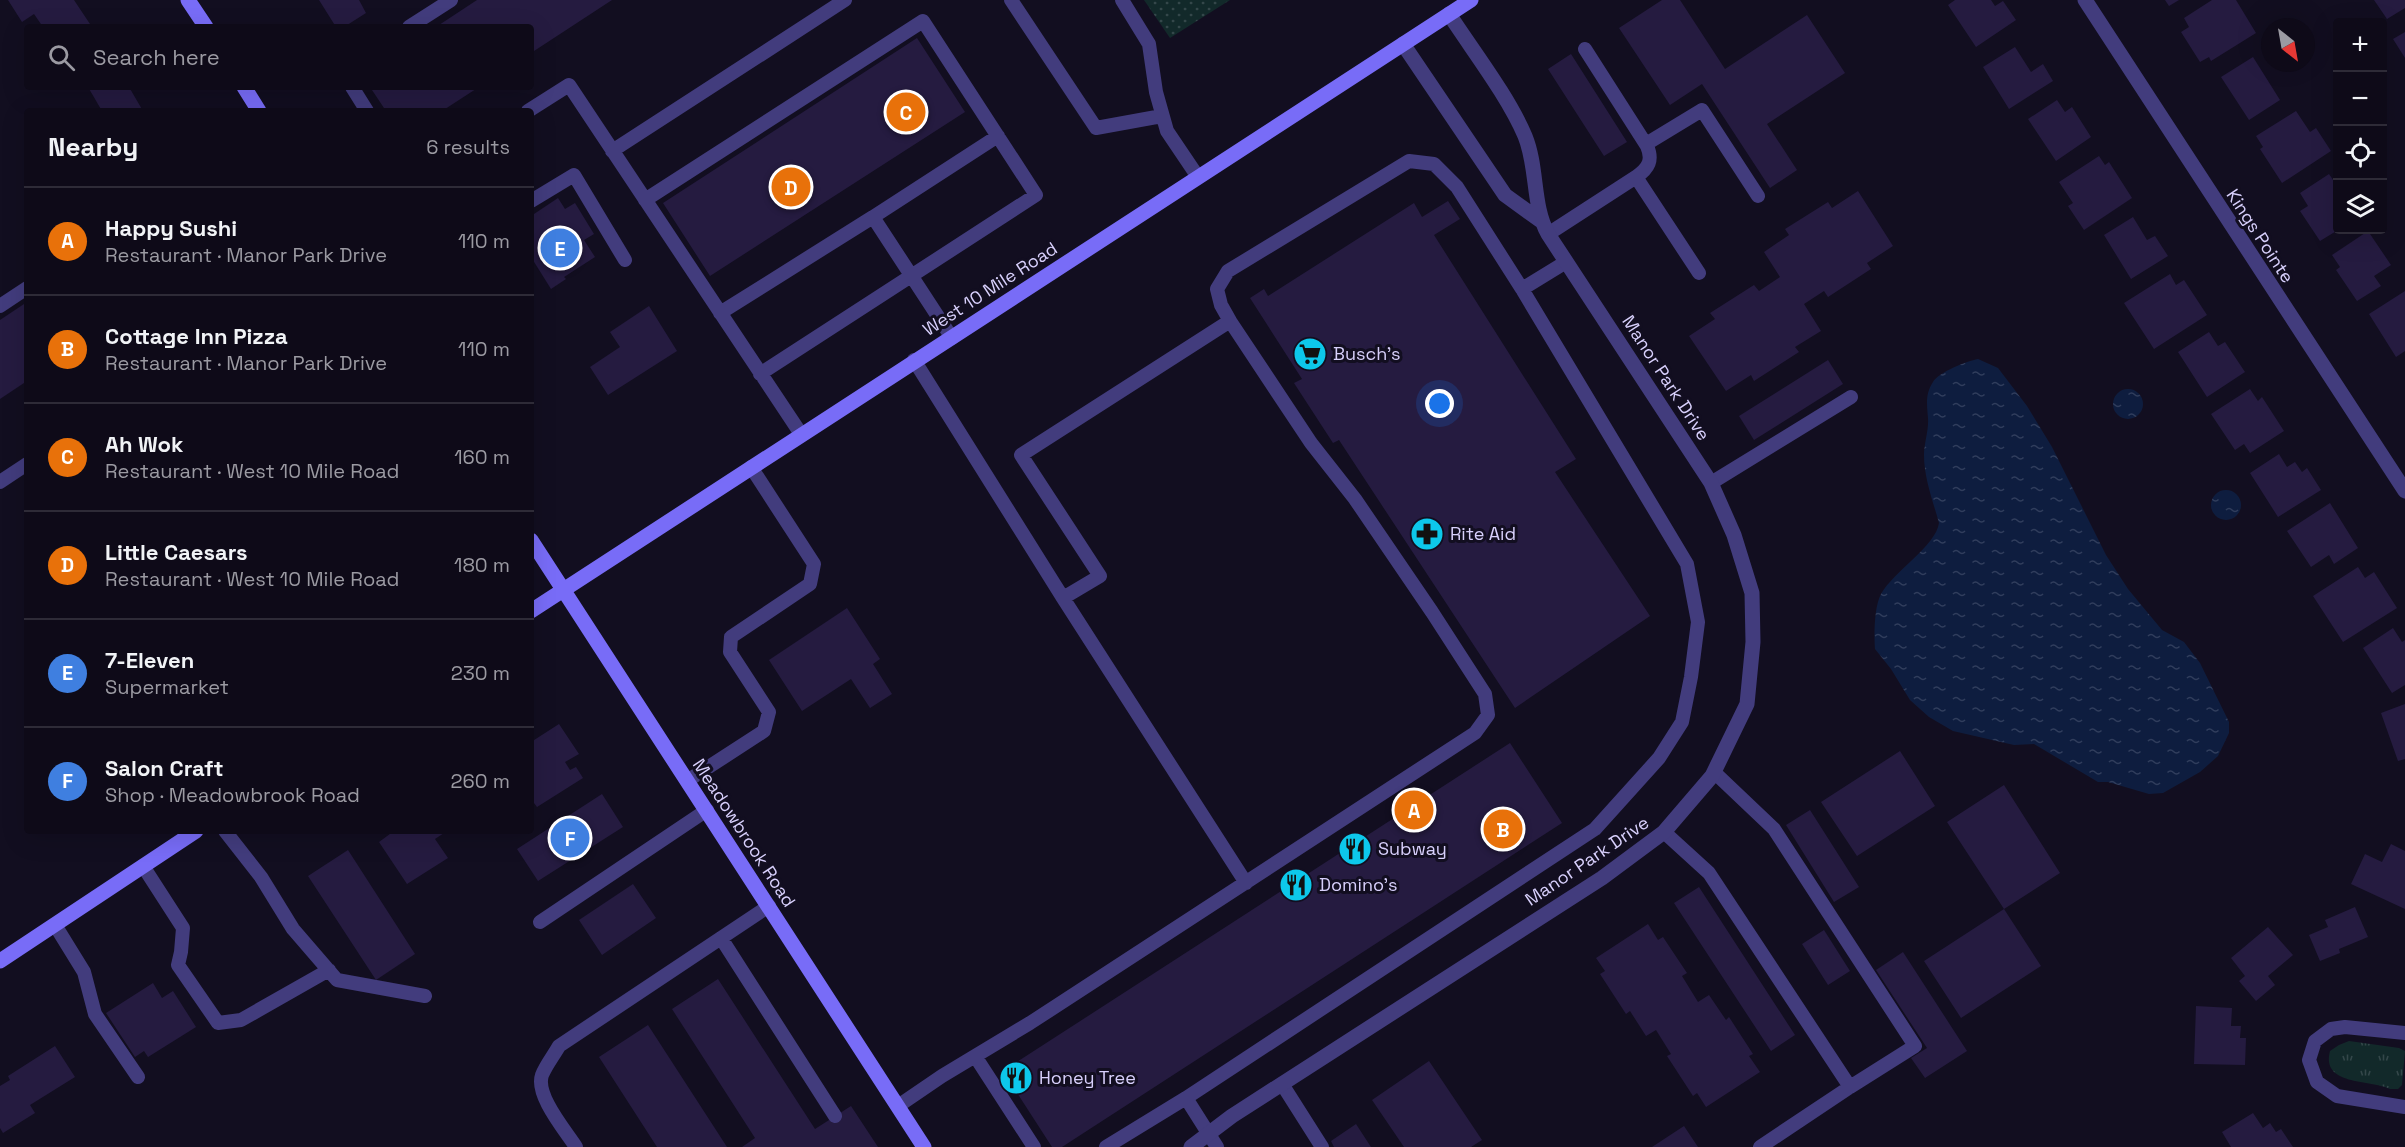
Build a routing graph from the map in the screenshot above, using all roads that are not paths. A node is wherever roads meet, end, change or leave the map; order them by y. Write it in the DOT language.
graph roads {
  1 [pos="188,0"];
  2 [pos="451,0"];
  3 [pos="845,0"];
  4 [pos="1011,0"];
  5 [pos="1122,0"];
  6 [pos="1471,0"];
  7 [pos="2085,0"];
  8 [pos="1449,14"];
  9 [pos="204,24"];
  10 [pos="414,24"];
  11 [pos="1402,44"];
  12 [pos="1584,49"];
  13 [pos="246,90"];
  14 [pos="354,90"];
  15 [pos="257,108"];
  16 [pos="365,108"];
  17 [pos="533,108"];
  18 [pos="1162,116"];
  19 [pos="998,136"];
  20 [pos="1646,144"];
  21 [pos="612,151"];
  22 [pos="1198,177"];
  23 [pos="1636,177"];
  24 [pos="1758,196"];
  25 [pos="534,199"];
  26 [pos="645,200"];
  27 [pos="873,217"];
  28 [pos="1544,227"];
  29 [pos="625,260"];
  30 [pos="1566,262"];
  31 [pos="1699,273"];
  32 [pos="912,277"];
  33 [pos="24,290"];
  34 [pos="1522,290"];
  35 [pos="0,306"];
  36 [pos="720,313"];
  37 [pos="1230,321"];
  38 [pos="952,338"];
  39 [pos="914,360"];
  40 [pos="760,374"];
  41 [pos="1851,397"];
  42 [pos="801,434"];
  43 [pos="24,466"];
  44 [pos="751,466"];
  45 [pos="0,482"];
  46 [pos="1711,483"];
  47 [pos="2405,491"];
  48 [pos="534,544"];
  49 [pos="564,589"];
  50 [pos="1063,598"];
  51 [pos="534,609"];
  52 [pos="1714,772"];
  53 [pos="687,781"];
  54 [pos="707,810"];
  55 [pos="1664,832"];
  56 [pos="191,834"];
  57 [pos="227,834"];
  58 [pos="143,866"];
  59 [pos="1246,883"];
  60 [pos="769,906"];
  61 [pos="540,922"];
  62 [pos="55,925"];
  63 [pos="721,938"];
  64 [pos="0,961"];
  65 [pos="328,970"];
  66 [pos="425,996"];
  67 [pos="2405,1033"];
  68 [pos="975,1056"];
  69 [pos="138,1077"];
  70 [pos="1282,1084"];
  71 [pos="1850,1088"];
  72 [pos="1186,1098"];
  73 [pos="898,1106"];
  74 [pos="2405,1107"];
  75 [pos="835,1116"];
  76 [pos="1212,1141"];
  77 [pos="576,1147"];
  78 [pos="924,1147"];
  79 [pos="1034,1147"];
  80 [pos="1106,1147"];
  81 [pos="1191,1147"];
  82 [pos="1322,1147"];
  83 [pos="1760,1147"];
  1 -- 9 [label="main road"];
  2 -- 10 [label="lane"];
  3 -- 21 [label="lane"];
  4 -- 18 [label="lane"];
  5 -- 18 [label="lane"];
  6 -- 8 [label="main road, West 10 Mile Road"];
  7 -- 47 [label="street, Kings Pointe"];
  8 -- 11 [label="main road, West 10 Mile Road"];
  8 -- 28 [label="street, Manor Park Drive"];
  11 -- 22 [label="main road, West 10 Mile Road"];
  11 -- 28 [label="street, Manor Park Drive"];
  12 -- 20 [label="lane"];
  13 -- 15 [label="main road"];
  14 -- 16 [label="lane"];
  17 -- 21 [label="lane"];
  18 -- 22 [label="lane"];
  19 -- 26 [label="lane"];
  19 -- 27 [label="lane"];
  19 -- 32 [label="lane"];
  20 -- 23 [label="lane"];
  20 -- 24 [label="lane"];
  21 -- 26 [label="lane"];
  22 -- 38 [label="main road, West 10 Mile Road"];
  23 -- 28 [label="lane"];
  23 -- 31 [label="lane"];
  25 -- 29 [label="lane"];
  26 -- 36 [label="lane"];
  27 -- 32 [label="lane"];
  27 -- 36 [label="lane"];
  28 -- 30 [label="street, Manor Park Drive"];
  30 -- 34 [label="lane"];
  30 -- 46 [label="street, Manor Park Drive"];
  32 -- 38 [label="lane"];
  32 -- 40 [label="lane"];
  33 -- 35 [label="lane"];
  34 -- 37 [label="lane"];
  34 -- 72 [label="lane"];
  36 -- 40 [label="lane"];
  37 -- 50 [label="lane"];
  37 -- 59 [label="lane"];
  38 -- 39 [label="main road, West 10 Mile Road"];
  39 -- 42 [label="main road, West 10 Mile Road"];
  39 -- 50 [label="lane"];
  40 -- 42 [label="lane"];
  41 -- 46 [label="lane"];
  42 -- 44 [label="main road, West 10 Mile Road"];
  43 -- 45 [label="lane"];
  44 -- 49 [label="main road, West 10 Mile Road"];
  44 -- 53 [label="lane"];
  46 -- 52 [label="street, Manor Park Drive"];
  48 -- 49 [label="main road, Meadowbrook Road"];
  49 -- 51 [label="main road, West 10 Mile Road"];
  49 -- 53 [label="main road, Meadowbrook Road"];
  50 -- 59 [label="lane"];
  52 -- 55 [label="street, Manor Park Drive"];
  52 -- 71 [label="lane"];
  53 -- 54 [label="main road, Meadowbrook Road"];
  54 -- 60 [label="main road, Meadowbrook Road"];
  54 -- 61 [label="lane"];
  55 -- 70 [label="street, Manor Park Drive"];
  55 -- 71 [label="lane"];
  56 -- 58 [label="main road"];
  57 -- 65 [label="lane"];
  58 -- 62 [label="main road"];
  58 -- 65 [label="lane"];
  59 -- 68 [label="lane"];
  60 -- 63 [label="lane"];
  60 -- 73 [label="main road, Meadowbrook Road"];
  62 -- 64 [label="main road"];
  62 -- 69 [label="lane"];
  63 -- 75 [label="lane"];
  63 -- 77 [label="lane"];
  65 -- 66 [label="lane"];
  67 -- 74 [label="lane"];
  68 -- 73 [label="lane"];
  68 -- 79 [label="lane"];
  70 -- 76 [label="street, Manor Park Drive"];
  70 -- 82 [label="lane"];
  71 -- 83 [label="lane"];
  72 -- 76 [label="lane"];
  72 -- 80 [label="lane"];
  73 -- 78 [label="main road, Meadowbrook Road"];
  76 -- 81 [label="street, Manor Park Drive"];
}
